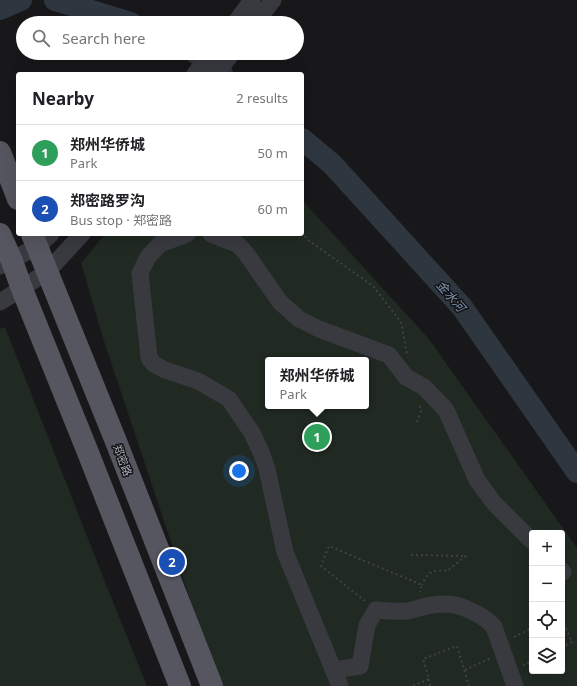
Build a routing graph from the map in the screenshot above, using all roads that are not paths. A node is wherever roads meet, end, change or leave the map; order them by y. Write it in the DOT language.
graph roads {
  1 [pos="252,0"];
  2 [pos="273,0"];
  3 [pos="240,16"];
  4 [pos="261,16"];
  5 [pos="206,60"];
  6 [pos="227,60"];
  7 [pos="197,72"];
  8 [pos="218,72"];
  9 [pos="0,152"];
  10 [pos="16,194"];
  11 [pos="0,234"];
  12 [pos="80,236"];
  13 [pos="182,236"];
  14 [pos="216,236"];
  15 [pos="41,238"];
  16 [pos="6,264"];
  17 [pos="47,272"];
  18 [pos="22,289"];
  19 [pos="0,302"];
  20 [pos="529,538"];
  21 [pos="334,670"];
  22 [pos="180,686"];
  23 [pos="212,686"];
  24 [pos="340,686"];
  25 [pos="515,686"];
  1 -- 3 [label="street"];
  2 -- 4 [label="street"];
  5 -- 7 [label="street"];
  6 -- 8 [label="street"];
  9 -- 10 [label="main road"];
  11 -- 16 [label="main road"];
  12 -- 17 [label="street"];
  13 -- 21 [label="street"];
  14 -- 20 [label="street"];
  15 -- 16 [label="street"];
  15 -- 17 [label="main road, 郑密路"];
  16 -- 18 [label="main road"];
  17 -- 18 [label="street"];
  17 -- 23 [label="main road, 郑密路"];
  18 -- 19 [label="street"];
  18 -- 22 [label="main road"];
  21 -- 24 [label="street"];
  21 -- 25 [label="street"];
}
